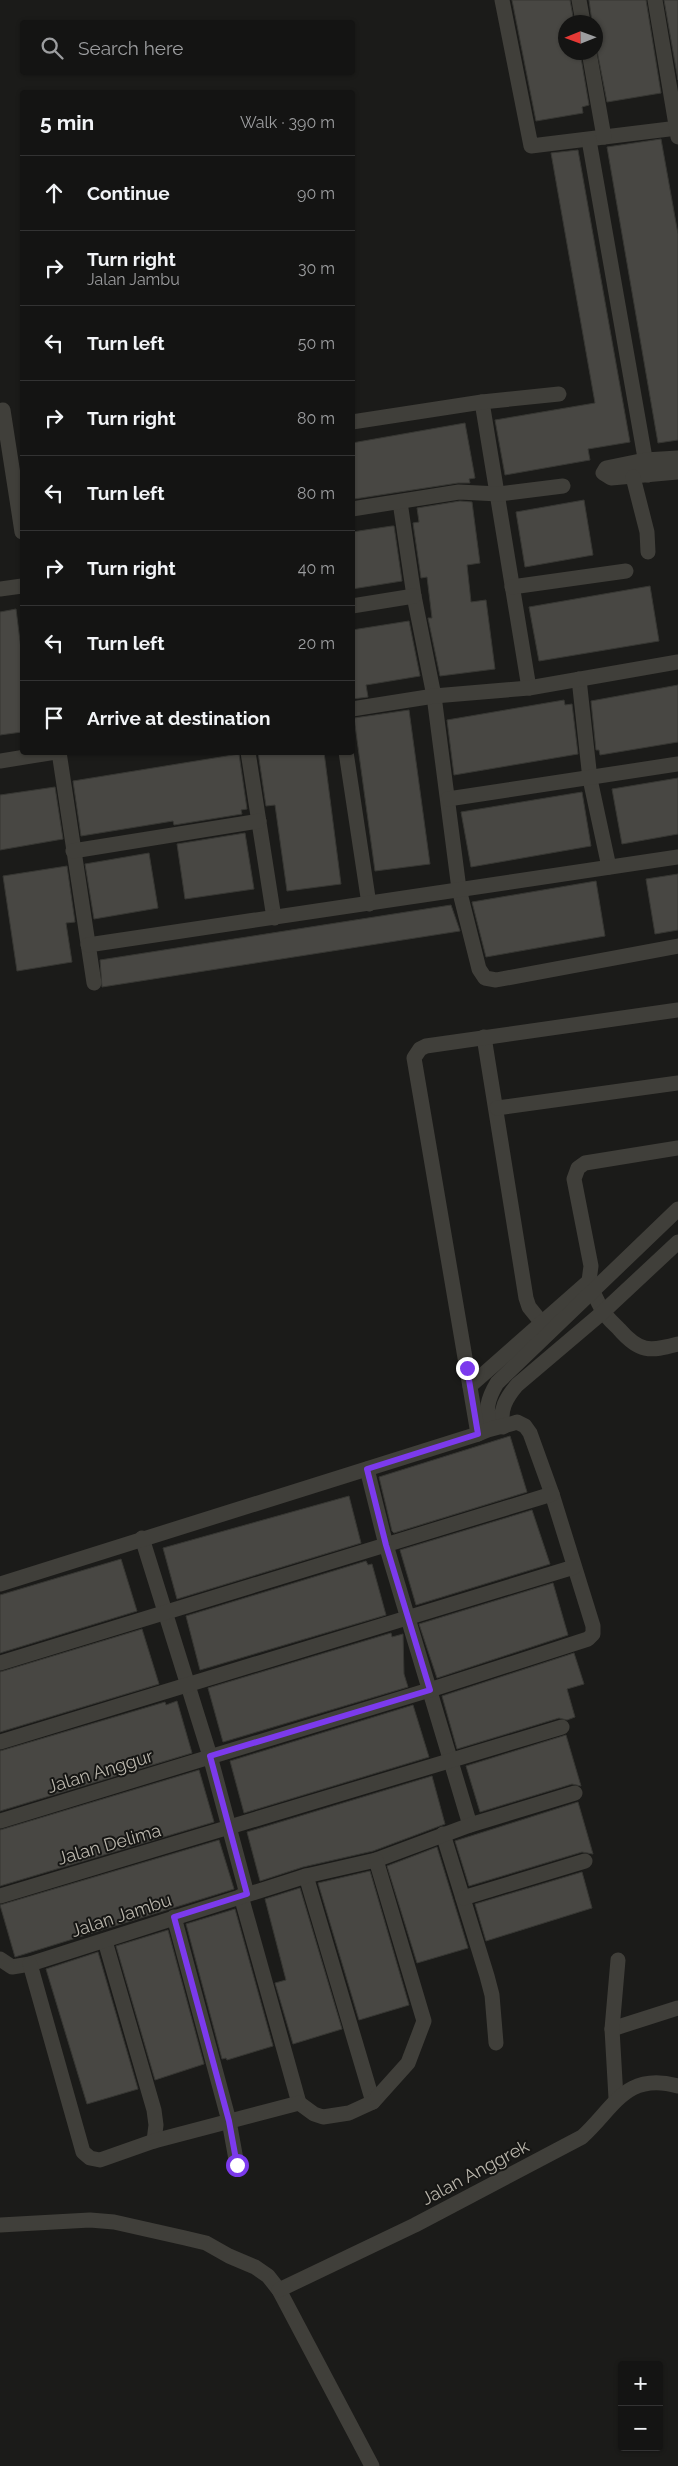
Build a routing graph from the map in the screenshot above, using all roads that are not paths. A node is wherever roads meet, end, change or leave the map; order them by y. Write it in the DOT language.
graph roads {
  1 [pos="502,0"];
  2 [pos="579,0"];
  3 [pos="655,0"];
  4 [pos="582,15"];
  5 [pos="590,60"];
  6 [pos="678,131"];
  7 [pos="604,137"];
  8 [pos="588,140"];
  9 [pos="559,394"];
  10 [pos="482,402"];
  11 [pos="3,410"];
  12 [pos="355,422"];
  13 [pos="678,458"];
  14 [pos="18,471"];
  15 [pos="642,471"];
  16 [pos="678,472"];
  17 [pos="563,486"];
  18 [pos="499,494"];
  19 [pos="20,502"];
  20 [pos="400,502"];
  21 [pos="355,509"];
  22 [pos="648,552"];
  23 [pos="626,571"];
  24 [pos="20,586"];
  25 [pos="512,587"];
  26 [pos="0,589"];
  27 [pos="414,596"];
  28 [pos="355,606"];
  29 [pos="678,662"];
  30 [pos="579,679"];
  31 [pos="529,688"];
  32 [pos="434,696"];
  33 [pos="355,709"];
  34 [pos="38,755"];
  35 [pos="57,755"];
  36 [pos="248,755"];
  37 [pos="346,755"];
  38 [pos="0,761"];
  39 [pos="678,764"];
  40 [pos="590,778"];
  41 [pos="448,799"];
  42 [pos="259,821"];
  43 [pos="73,851"];
  44 [pos="678,857"];
  45 [pos="610,867"];
  46 [pos="459,889"];
  47 [pos="369,904"];
  48 [pos="274,918"];
  49 [pos="88,945"];
  50 [pos="678,946"];
  51 [pos="94,983"];
  52 [pos="678,1010"];
  53 [pos="484,1037"];
  54 [pos="678,1083"];
  55 [pos="497,1108"];
  56 [pos="678,1148"];
  57 [pos="678,1209"];
  58 [pos="678,1242"];
  59 [pos="589,1287"];
  60 [pos="603,1312"];
  61 [pos="542,1323"];
  62 [pos="678,1344"];
  63 [pos="470,1386"];
  64 [pos="491,1430"];
  65 [pos="367,1469"];
  66 [pos="552,1494"];
  67 [pos="142,1538"];
  68 [pos="386,1545"];
  69 [pos="574,1567"];
  70 [pos="0,1584"];
  71 [pos="166,1612"];
  72 [pos="408,1618"];
  73 [pos="0,1663"];
  74 [pos="188,1685"];
  75 [pos="430,1690"];
  76 [pos="562,1727"];
  77 [pos="0,1742"];
  78 [pos="210,1756"];
  79 [pos="451,1760"];
  80 [pos="576,1793"];
  81 [pos="0,1821"];
  82 [pos="470,1825"];
  83 [pos="228,1828"];
  84 [pos="443,1834"];
  85 [pos="376,1860"];
  86 [pos="585,1861"];
  87 [pos="306,1876"];
  88 [pos="244,1895"];
  89 [pos="0,1896"];
  90 [pos="463,1898"];
  91 [pos="174,1917"];
  92 [pos="105,1941"];
  93 [pos="618,1960"];
  94 [pos="3,1962"];
  95 [pos="30,1964"];
  96 [pos="678,2008"];
  97 [pos="612,2030"];
  98 [pos="496,2043"];
  99 [pos="678,2086"];
  100 [pos="616,2098"];
  101 [pos="299,2102"];
  102 [pos="373,2102"];
  103 [pos="229,2121"];
  104 [pos="154,2141"];
  105 [pos="237,2165"];
  106 [pos="0,2225"];
  107 [pos="279,2290"];
  108 [pos="372,2466"];
  1 -- 8 [label="street"];
  2 -- 4 [label="street"];
  3 -- 6 [label="street"];
  5 -- 7 [label="street"];
  6 -- 7 [label="street"];
  7 -- 8 [label="street"];
  8 -- 15 [label="street"];
  9 -- 10 [label="street"];
  10 -- 12 [label="street"];
  10 -- 18 [label="street"];
  11 -- 14 [label="street"];
  13 -- 15 [label="street"];
  14 -- 19 [label="street"];
  15 -- 16 [label="street"];
  15 -- 22 [label="street"];
  17 -- 18 [label="street"];
  18 -- 20 [label="street"];
  18 -- 25 [label="street"];
  20 -- 21 [label="street"];
  20 -- 27 [label="street"];
  23 -- 25 [label="street"];
  24 -- 26 [label="street"];
  25 -- 31 [label="street"];
  27 -- 28 [label="street"];
  27 -- 32 [label="street"];
  29 -- 30 [label="street"];
  30 -- 31 [label="street"];
  30 -- 40 [label="street"];
  31 -- 32 [label="street"];
  32 -- 33 [label="street"];
  32 -- 41 [label="street"];
  34 -- 38 [label="street"];
  35 -- 43 [label="street"];
  36 -- 42 [label="street"];
  37 -- 47 [label="street"];
  39 -- 40 [label="street"];
  40 -- 41 [label="street"];
  40 -- 45 [label="street"];
  41 -- 46 [label="street"];
  42 -- 43 [label="street"];
  42 -- 48 [label="street"];
  43 -- 49 [label="street"];
  44 -- 45 [label="street"];
  45 -- 46 [label="street"];
  46 -- 47 [label="street"];
  46 -- 50 [label="street"];
  47 -- 48 [label="street"];
  48 -- 49 [label="street"];
  49 -- 51 [label="street"];
  52 -- 53 [label="street"];
  53 -- 55 [label="street"];
  53 -- 63 [label="street"];
  54 -- 55 [label="street"];
  55 -- 61 [label="street"];
  56 -- 59 [label="street"];
  57 -- 59 [label="street"];
  58 -- 60 [label="street"];
  59 -- 60 [label="street"];
  59 -- 61 [label="street"];
  59 -- 64 [label="street"];
  60 -- 62 [label="street"];
  60 -- 64 [label="street"];
  61 -- 63 [label="street"];
  63 -- 64 [label="street"];
  64 -- 65 [label="street"];
  64 -- 66 [label="street"];
  65 -- 67 [label="street"];
  65 -- 68 [label="street"];
  66 -- 68 [label="street"];
  66 -- 69 [label="street"];
  67 -- 70 [label="street"];
  67 -- 71 [label="street"];
  68 -- 71 [label="street"];
  68 -- 72 [label="street"];
  69 -- 72 [label="street"];
  69 -- 75 [label="street, Jalan Anggur"];
  71 -- 73 [label="street"];
  71 -- 74 [label="street"];
  72 -- 74 [label="street"];
  72 -- 75 [label="street"];
  74 -- 77 [label="street"];
  74 -- 78 [label="street"];
  75 -- 78 [label="street, Jalan Anggur"];
  75 -- 79 [label="street"];
  76 -- 79 [label="street, Jalan Delima"];
  78 -- 81 [label="street, Jalan Anggur"];
  78 -- 83 [label="street"];
  79 -- 82 [label="street"];
  79 -- 83 [label="street, Jalan Delima"];
  80 -- 82 [label="street, Jalan Jambu"];
  82 -- 84 [label="street, Jalan Jambu"];
  83 -- 88 [label="street"];
  83 -- 89 [label="street, Jalan Delima"];
  84 -- 85 [label="street, Jalan Jambu"];
  84 -- 90 [label="street"];
  85 -- 87 [label="street, Jalan Jambu"];
  85 -- 102 [label="street"];
  86 -- 90 [label="street"];
  87 -- 88 [label="street, Jalan Jambu"];
  87 -- 102 [label="street"];
  88 -- 91 [label="street, Jalan Jambu"];
  88 -- 101 [label="street"];
  90 -- 98 [label="street"];
  91 -- 92 [label="street, Jalan Jambu"];
  91 -- 103 [label="street"];
  92 -- 95 [label="street, Jalan Jambu"];
  92 -- 104 [label="street"];
  93 -- 97 [label="street"];
  94 -- 95 [label="street, Jalan Jambu"];
  95 -- 104 [label="street"];
  96 -- 97 [label="street"];
  97 -- 100 [label="street"];
  99 -- 100 [label="street, Jalan Anggrek"];
  100 -- 107 [label="street, Jalan Anggrek"];
  101 -- 102 [label="street"];
  101 -- 103 [label="street"];
  103 -- 104 [label="street"];
  103 -- 105 [label="street"];
  106 -- 107 [label="street"];
  107 -- 108 [label="street"];
}
